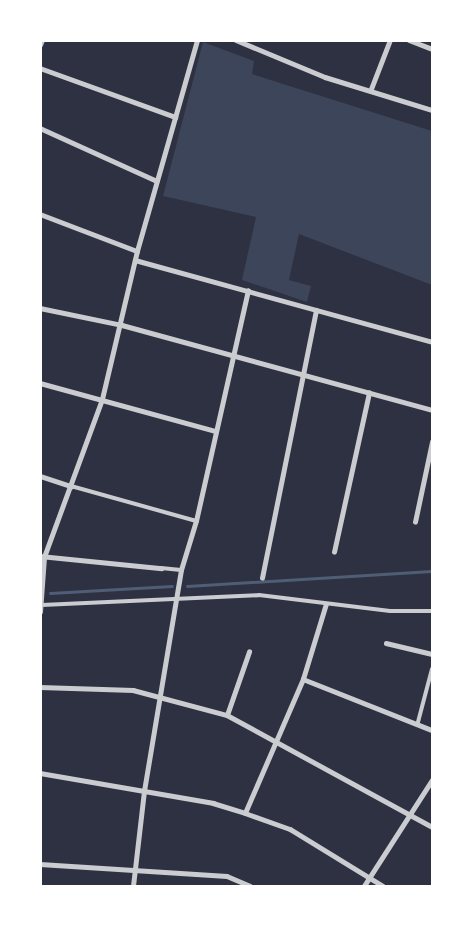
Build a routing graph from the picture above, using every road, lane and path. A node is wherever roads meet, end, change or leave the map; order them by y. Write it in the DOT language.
graph roads {
  1 [pos="42,40"];
  2 [pos="197,40"];
  3 [pos="236,40"];
  4 [pos="390,40"];
  5 [pos="409,40"];
  6 [pos="40,45"];
  7 [pos="432,49"];
  8 [pos="41,69"];
  9 [pos="371,89"];
  10 [pos="432,110"];
  11 [pos="175,117"];
  12 [pos="40,128"];
  13 [pos="157,180"];
  14 [pos="40,214"];
  15 [pos="137,251"];
  16 [pos="135,260"];
  17 [pos="248,291"];
  18 [pos="40,308"];
  19 [pos="316,310"];
  20 [pos="122,325"];
  21 [pos="432,342"];
  22 [pos="232,355"];
  23 [pos="302,375"];
  24 [pos="40,383"];
  25 [pos="369,393"];
  26 [pos="102,399"];
  27 [pos="432,410"];
  28 [pos="215,431"];
  29 [pos="432,442"];
  30 [pos="40,476"];
  31 [pos="71,486"];
  32 [pos="196,521"];
  33 [pos="415,522"];
  34 [pos="334,552"];
  35 [pos="42,556"];
  36 [pos="161,568"];
  37 [pos="181,570"];
  38 [pos="262,578"];
  39 [pos="179,598"];
  40 [pos="326,604"];
  41 [pos="42,605"];
  42 [pos="432,611"];
  43 [pos="40,612"];
  44 [pos="386,643"];
  45 [pos="249,652"];
  46 [pos="432,654"];
  47 [pos="432,669"];
  48 [pos="303,679"];
  49 [pos="40,687"];
  50 [pos="160,695"];
  51 [pos="227,715"];
  52 [pos="418,722"];
  53 [pos="432,730"];
  54 [pos="277,739"];
  55 [pos="40,773"];
  56 [pos="432,780"];
  57 [pos="144,791"];
  58 [pos="245,813"];
  59 [pos="413,813"];
  60 [pos="432,827"];
  61 [pos="40,864"];
  62 [pos="135,869"];
  63 [pos="369,877"];
  64 [pos="133,886"];
  65 [pos="250,886"];
  66 [pos="364,886"];
  67 [pos="383,886"];
  1 -- 6 [label="street"];
  2 -- 11 [label="street"];
  3 -- 9 [label="street"];
  4 -- 9 [label="street"];
  5 -- 7 [label="street"];
  8 -- 11 [label="street"];
  9 -- 10 [label="street"];
  11 -- 13 [label="street"];
  12 -- 13 [label="street"];
  13 -- 15 [label="street"];
  14 -- 15 [label="street"];
  15 -- 16 [label="street"];
  16 -- 17 [label="street"];
  16 -- 20 [label="street"];
  17 -- 19 [label="street"];
  17 -- 22 [label="street"];
  18 -- 20 [label="street"];
  19 -- 21 [label="street"];
  19 -- 23 [label="street"];
  20 -- 22 [label="street"];
  20 -- 26 [label="street"];
  22 -- 23 [label="street"];
  22 -- 28 [label="street"];
  23 -- 25 [label="street"];
  23 -- 38 [label="street"];
  24 -- 26 [label="street"];
  25 -- 27 [label="street"];
  25 -- 34 [label="street"];
  26 -- 28 [label="street"];
  26 -- 31 [label="street"];
  28 -- 32 [label="street"];
  29 -- 33 [label="street"];
  30 -- 31 [label="street"];
  31 -- 32 [label="street"];
  31 -- 35 [label="street"];
  32 -- 37 [label="street"];
  35 -- 36 [label="street"];
  35 -- 41 [label="street"];
  36 -- 37 [label="street"];
  37 -- 39 [label="street"];
  39 -- 40 [label="street"];
  39 -- 41 [label="street"];
  39 -- 50 [label="street"];
  40 -- 42 [label="street"];
  40 -- 48 [label="street"];
  41 -- 43 [label="street"];
  44 -- 46 [label="street"];
  45 -- 51 [label="street"];
  47 -- 52 [label="street"];
  48 -- 52 [label="street"];
  48 -- 54 [label="street"];
  49 -- 50 [label="street"];
  50 -- 51 [label="street"];
  50 -- 57 [label="street"];
  51 -- 54 [label="street"];
  52 -- 53 [label="street"];
  54 -- 58 [label="street"];
  54 -- 59 [label="street"];
  55 -- 57 [label="street"];
  56 -- 59 [label="street"];
  57 -- 58 [label="street"];
  57 -- 62 [label="street"];
  58 -- 63 [label="street"];
  59 -- 60 [label="street"];
  59 -- 63 [label="street"];
  61 -- 62 [label="street"];
  62 -- 64 [label="street"];
  62 -- 65 [label="street"];
  63 -- 66 [label="street"];
  63 -- 67 [label="street"];
}
